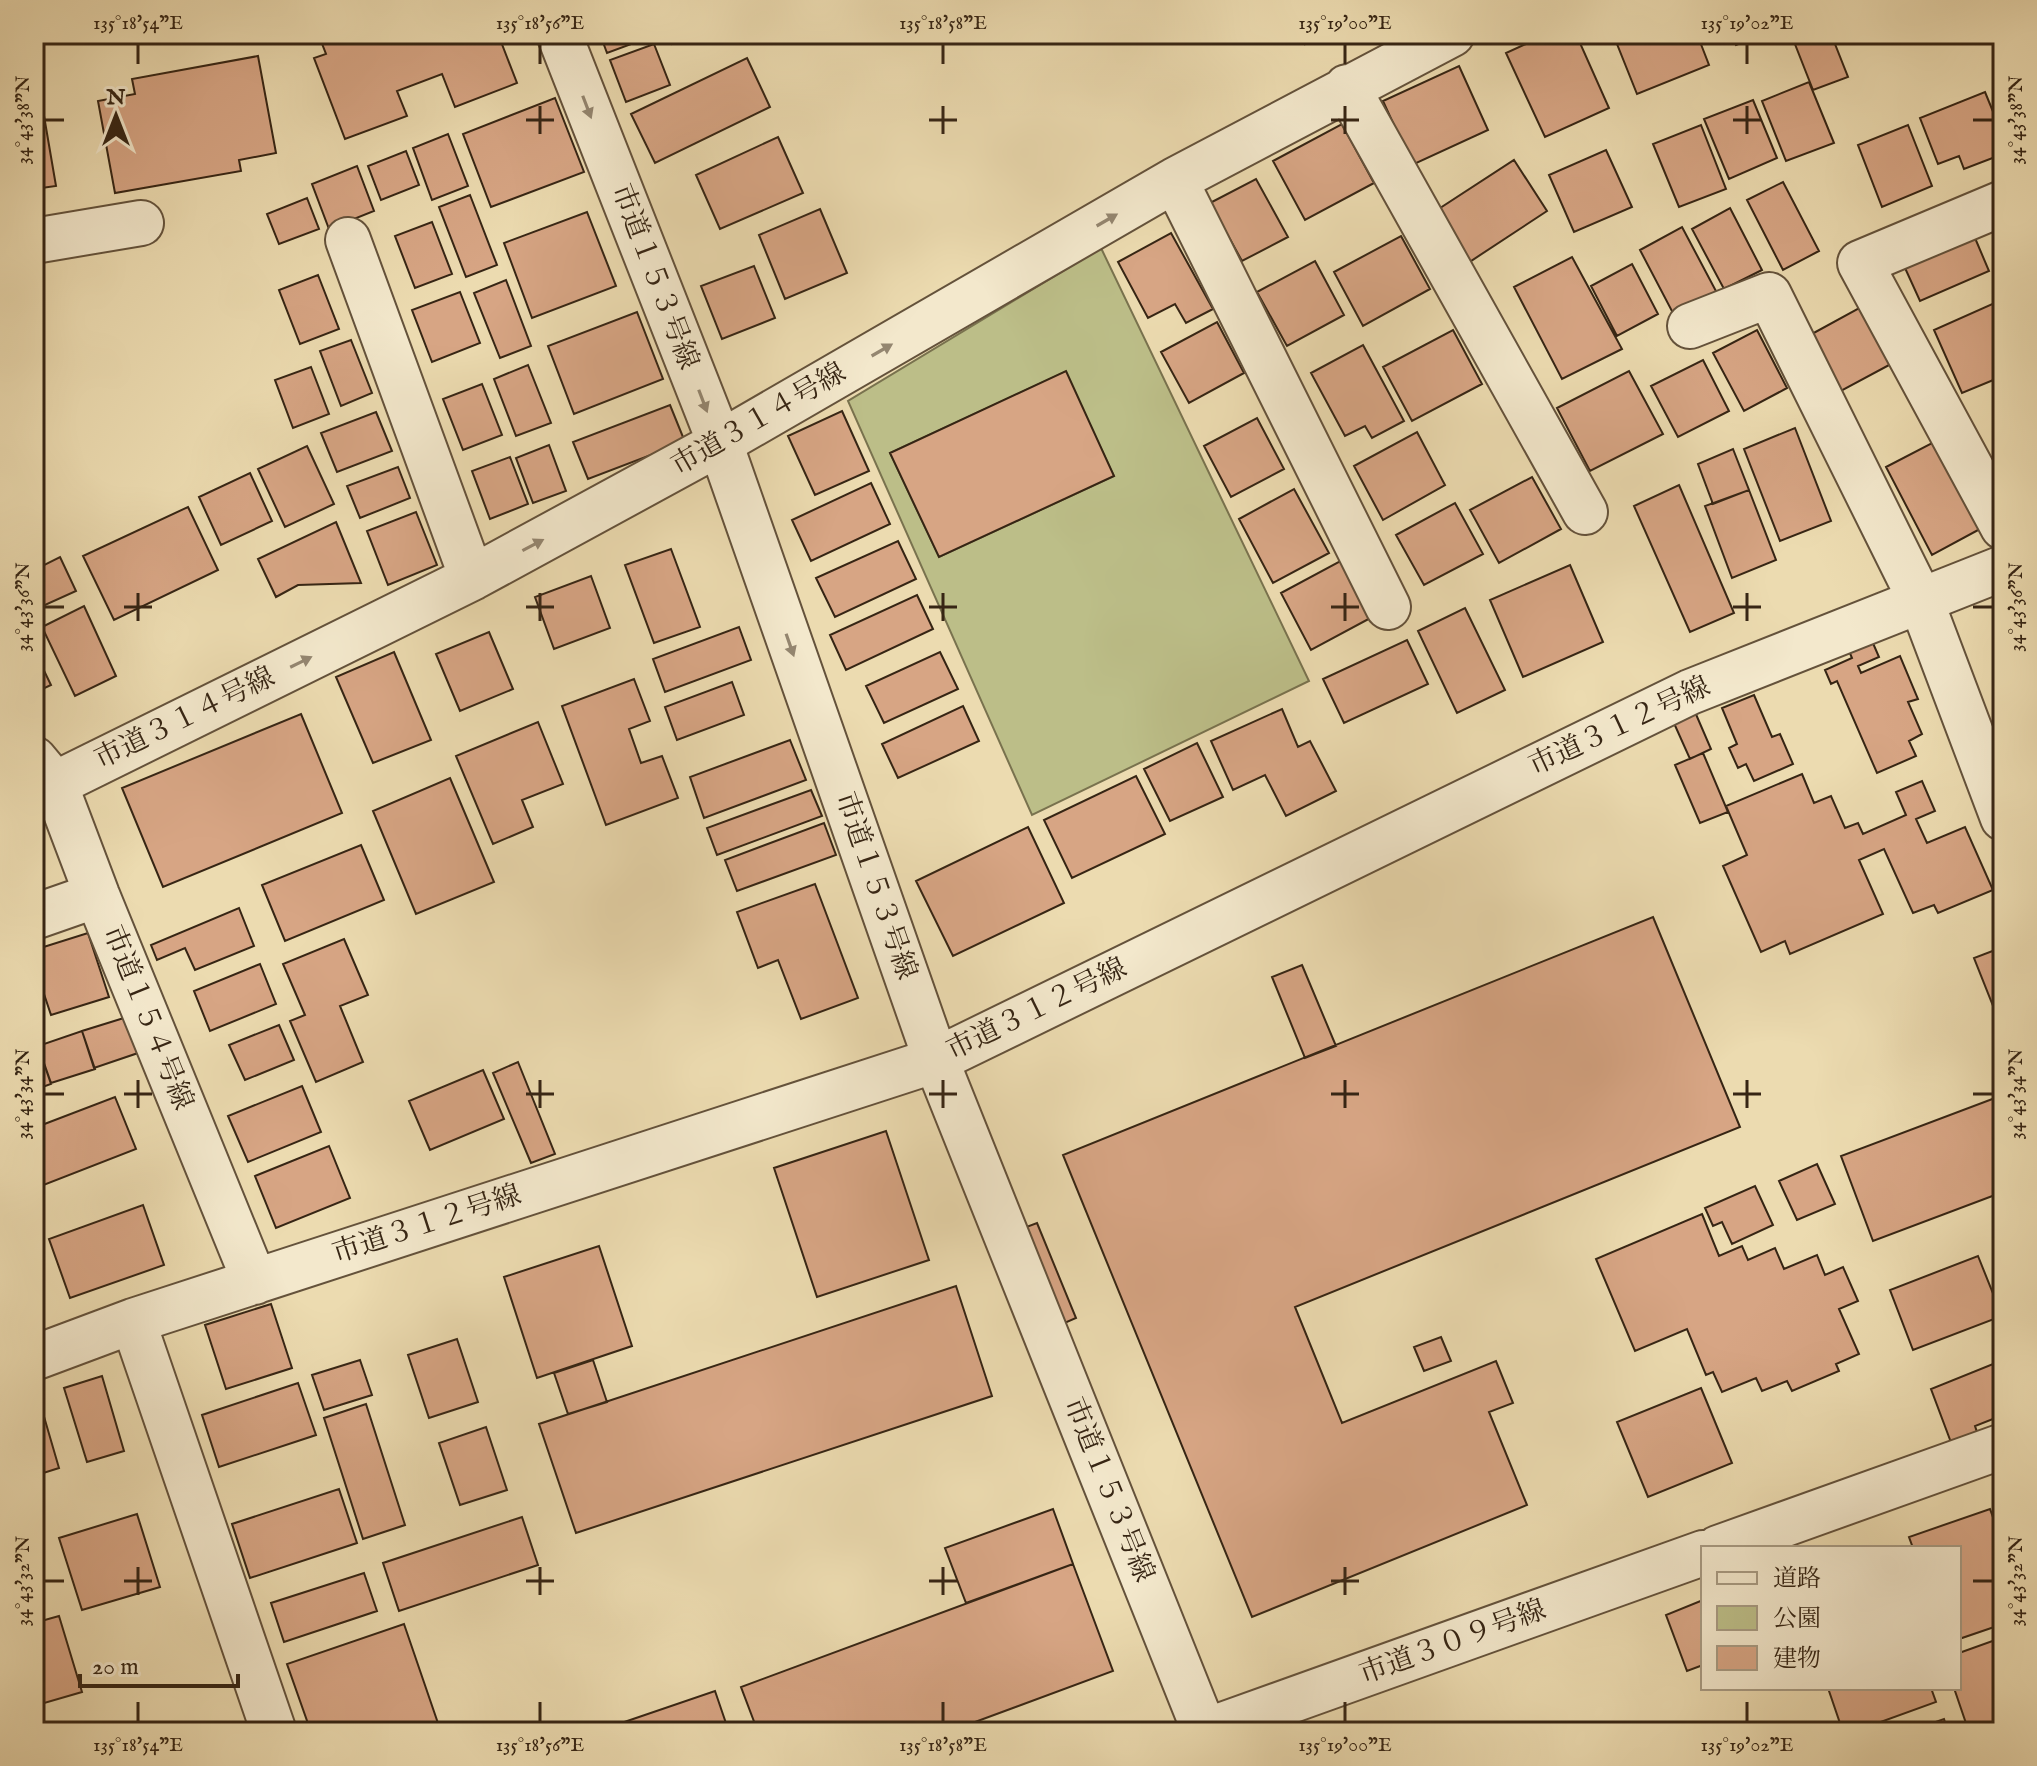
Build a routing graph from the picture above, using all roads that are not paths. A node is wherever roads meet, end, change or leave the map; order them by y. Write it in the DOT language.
graph roads {
  1 [pos="559,34"];
  2 [pos="1452,34"];
  3 [pos="1347,87"];
  4 [pos="1175,180"];
  5 [pos="2003,203"];
  6 [pos="141,223"];
  7 [pos="348,240"];
  8 [pos="34,241"];
  9 [pos="1690,326"];
  10 [pos="720,443"];
  11 [pos="1585,512"];
  12 [pos="2003,527"];
  13 [pos="2003,568"];
  14 [pos="472,578"];
  15 [pos="1921,601"];
  16 [pos="1388,607"];
  17 [pos="44,771"];
  18 [pos="2003,818"];
  19 [pos="97,895"];
  20 [pos="34,917"];
  21 [pos="936,1060"];
  22 [pos="255,1282"];
  23 [pos="133,1321"];
  24 [pos="34,1358"];
  25 [pos="2003,1446"];
  26 [pos="1724,1546"];
  27 [pos="1701,1554"];
  28 [pos="274,1732"];
  29 [pos="1204,1732"];
  1 -- 10 [label="street, 市道１５３号線, one-way"];
  2 -- 3 [label="street, 市道３１４号線"];
  3 -- 4 [label="street, 市道３１４号線"];
  3 -- 11 [label="street"];
  10 -- 4 [label="street, 市道３１４号線, one-way"];
  4 -- 16 [label="street"];
  5 -- 12 [label="street"];
  6 -- 8 [label="street"];
  7 -- 14 [label="street"];
  9 -- 15 [label="street"];
  14 -- 10 [label="street, 市道３１４号線, one-way"];
  10 -- 21 [label="street, 市道１５３号線, one-way"];
  13 -- 15 [label="street, 市道３１２号線"];
  17 -- 14 [label="street, 市道３１４号線, one-way"];
  15 -- 18 [label="street"];
  15 -- 21 [label="street, 市道３１２号線"];
  17 -- 19 [label="street, 市道１５４号線"];
  19 -- 20 [label="street"];
  19 -- 22 [label="street, 市道１５４号線"];
  21 -- 22 [label="street, 市道３１２号線"];
  21 -- 29 [label="street, 市道１５３号線"];
  22 -- 23 [label="street, 市道３１２号線"];
  23 -- 24 [label="street, 市道３１２号線"];
  23 -- 28 [label="street"];
  25 -- 26 [label="street"];
  27 -- 29 [label="street, 市道３０９号線"];
}
